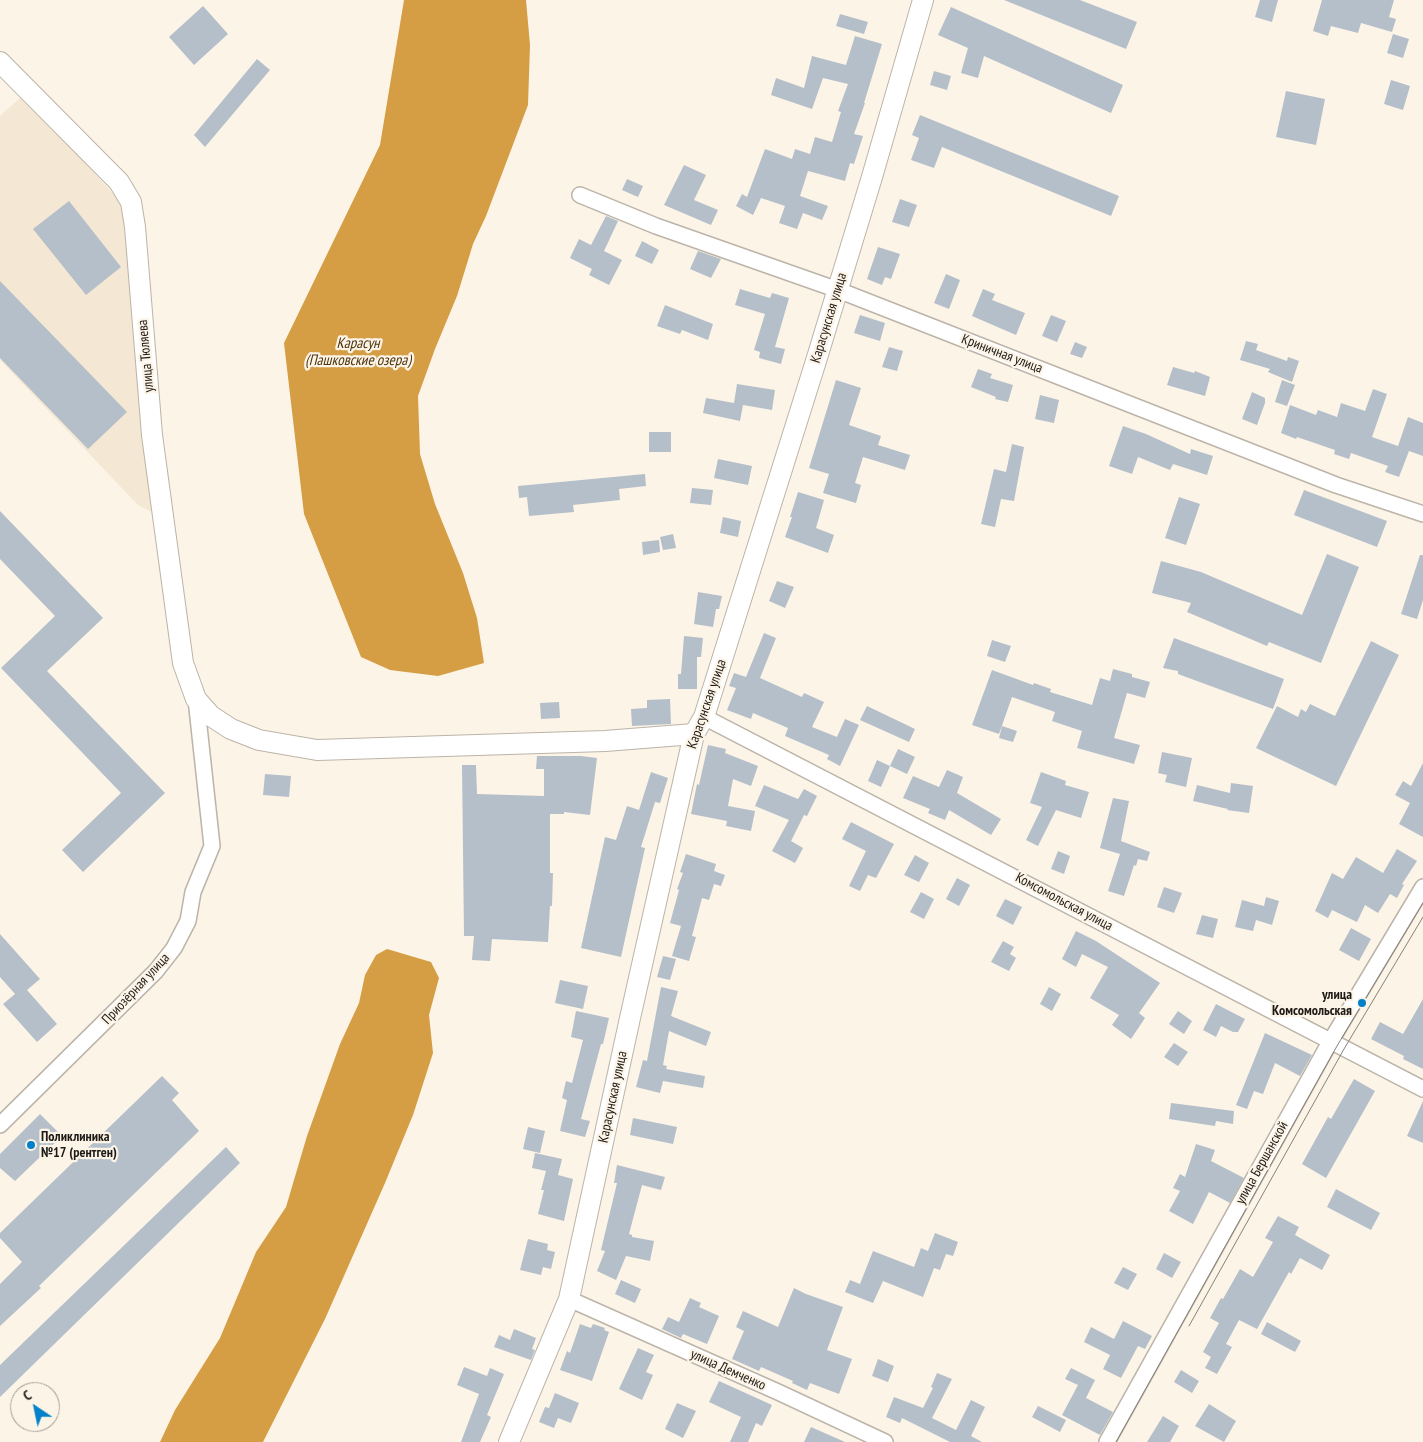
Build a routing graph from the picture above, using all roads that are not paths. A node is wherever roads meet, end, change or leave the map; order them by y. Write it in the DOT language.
graph roads {
  1 [pos="923,0"];
  2 [pos="0,62"];
  3 [pos="580,195"];
  4 [pos="838,290"];
  5 [pos="1423,514"];
  6 [pos="196,699"];
  7 [pos="704,717"];
  8 [pos="694,734"];
  9 [pos="1423,887"];
  10 [pos="1330,1042"];
  11 [pos="1423,1089"];
  12 [pos="0,1125"];
  13 [pos="569,1299"];
  14 [pos="509,1442"];
  15 [pos="885,1442"];
  16 [pos="1107,1442"];
  1 -- 4 [label="street, Карасунская улица"];
  2 -- 6 [label="street, улица Тюляева"];
  3 -- 4 [label="street, Криничная улица"];
  4 -- 5 [label="street, Криничная улица"];
  4 -- 7 [label="street, Карасунская улица"];
  6 -- 8 [label="street"];
  6 -- 12 [label="street, Приозёрная улица"];
  7 -- 8 [label="street, Карасунская улица"];
  7 -- 10 [label="street, Комсомольская улица"];
  8 -- 13 [label="street, Карасунская улица"];
  9 -- 10 [label="street, улица Бершанской"];
  10 -- 11 [label="street, Комсомольская улица"];
  10 -- 16 [label="street, улица Бершанской"];
  13 -- 14 [label="street, Карасунская улица"];
  13 -- 15 [label="street, улица Демченко"];
}
